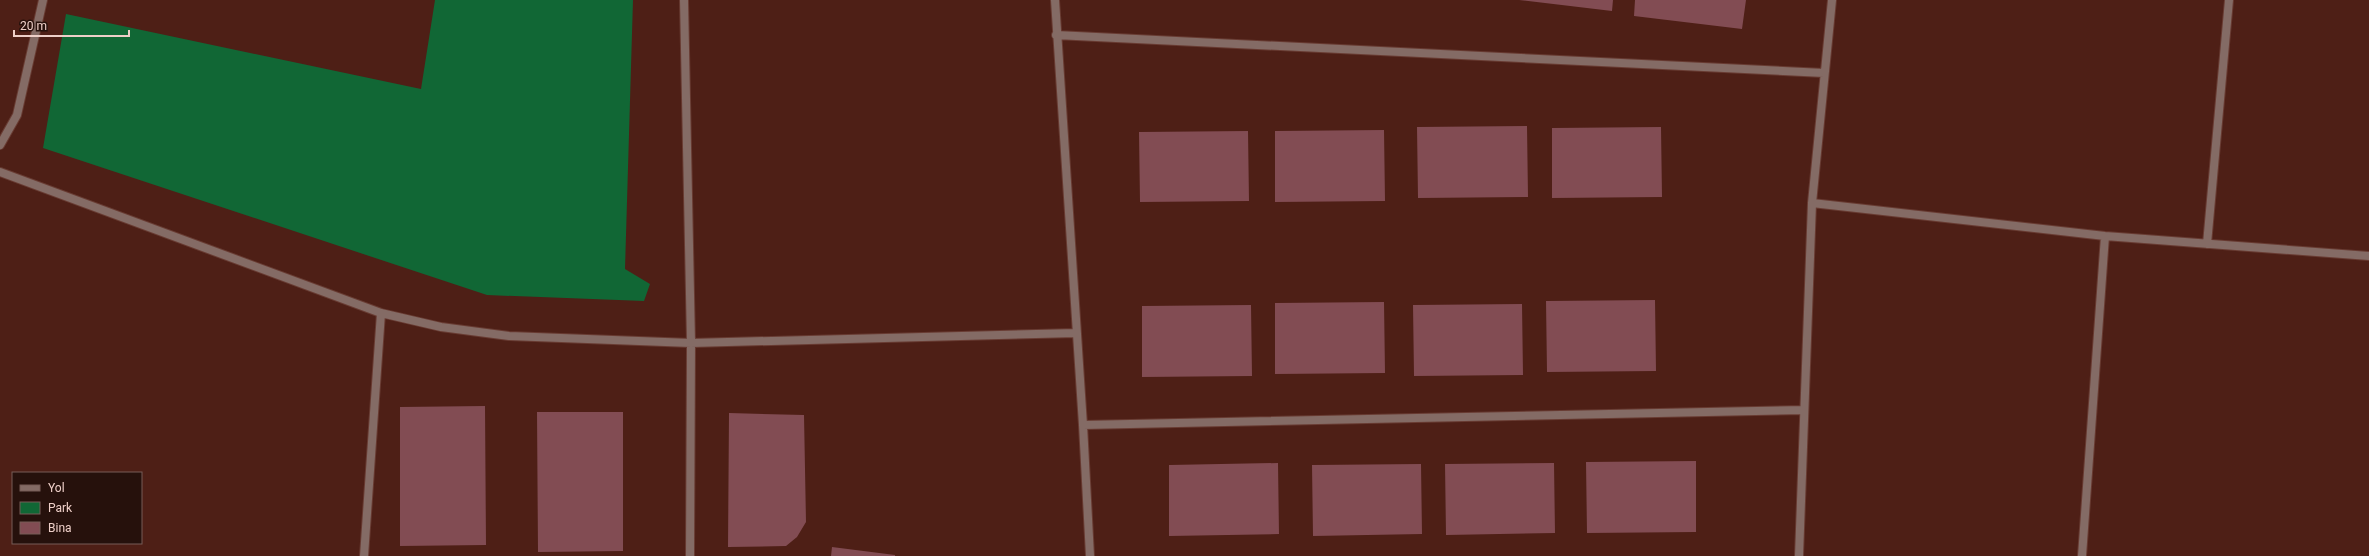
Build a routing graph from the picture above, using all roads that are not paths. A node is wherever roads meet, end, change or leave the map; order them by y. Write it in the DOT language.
graph roads {
  1 [pos="43,0"];
  2 [pos="684,0"];
  3 [pos="1055,0"];
  4 [pos="1832,0"];
  5 [pos="2229,0"];
  6 [pos="1056,35"];
  7 [pos="1824,72"];
  8 [pos="0,145"];
  9 [pos="0,172"];
  10 [pos="1812,203"];
  11 [pos="2105,236"];
  12 [pos="2207,244"];
  13 [pos="2369,256"];
  14 [pos="381,314"];
  15 [pos="1076,333"];
  16 [pos="691,343"];
  17 [pos="1804,410"];
  18 [pos="1084,425"];
  19 [pos="364,556"];
  20 [pos="690,556"];
  21 [pos="1090,556"];
  22 [pos="1798,556"];
  23 [pos="2082,556"];
  1 -- 8 [label="street"];
  2 -- 16 [label="street"];
  3 -- 6 [label="street"];
  4 -- 7 [label="street"];
  5 -- 12 [label="street"];
  6 -- 7 [label="street"];
  6 -- 15 [label="street"];
  7 -- 10 [label="street"];
  9 -- 14 [label="street"];
  10 -- 11 [label="street"];
  10 -- 17 [label="street"];
  11 -- 12 [label="street"];
  11 -- 23 [label="street"];
  12 -- 13 [label="street"];
  14 -- 16 [label="street"];
  14 -- 19 [label="street"];
  15 -- 16 [label="street"];
  15 -- 18 [label="street"];
  16 -- 20 [label="street"];
  17 -- 18 [label="street"];
  17 -- 22 [label="street"];
  18 -- 21 [label="street"];
}
